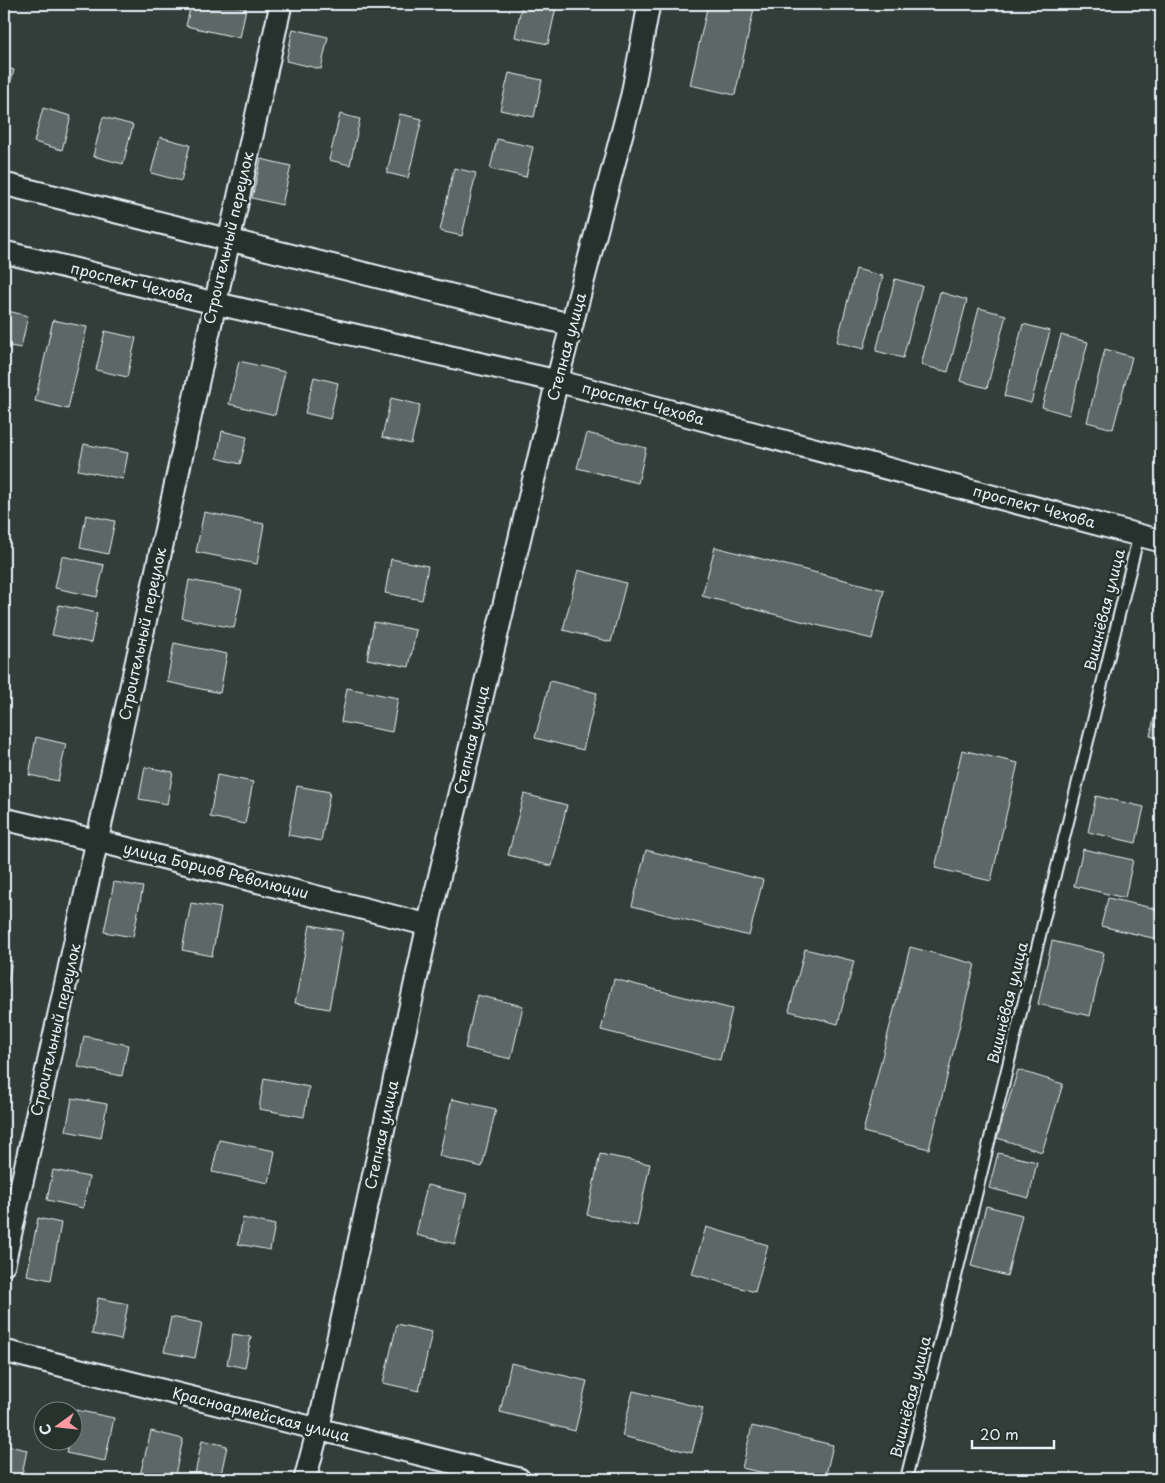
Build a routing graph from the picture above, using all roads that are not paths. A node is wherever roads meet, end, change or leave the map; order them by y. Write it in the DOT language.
graph roads {
  1 [pos="282,4"];
  2 [pos="649,4"];
  3 [pos="4,184"];
  4 [pos="228,240"];
  5 [pos="4,252"];
  6 [pos="214,303"];
  7 [pos="572,325"];
  8 [pos="557,381"];
  9 [pos="1138,534"];
  10 [pos="1161,541"];
  11 [pos="4,819"];
  12 [pos="98,840"];
  13 [pos="428,925"];
  14 [pos="4,1264"];
  15 [pos="4,1351"];
  16 [pos="318,1430"];
  17 [pos="305,1479"];
  18 [pos="519,1479"];
  19 [pos="906,1479"];
  1 -- 4 [label="street, Строительный переулок"];
  2 -- 7 [label="street, Степная улица"];
  3 -- 4 [label="street"];
  4 -- 6 [label="street, Строительный переулок"];
  4 -- 7 [label="street"];
  5 -- 6 [label="street, проспект Чехова"];
  6 -- 8 [label="street, проспект Чехова"];
  6 -- 12 [label="street, Строительный переулок"];
  7 -- 8 [label="street, Степная улица"];
  8 -- 9 [label="street, проспект Чехова"];
  8 -- 13 [label="street, Степная улица"];
  9 -- 10 [label="street, проспект Чехова"];
  9 -- 19 [label="lane, Вишнёвая улица"];
  11 -- 12 [label="street, улица Борцов Революции"];
  12 -- 13 [label="street, улица Борцов Революции"];
  12 -- 14 [label="street, Строительный переулок"];
  13 -- 16 [label="street, Степная улица"];
  15 -- 16 [label="street, Красноармейская улица"];
  16 -- 17 [label="street, Степная улица"];
  16 -- 18 [label="street, Красноармейская улица"];
}
